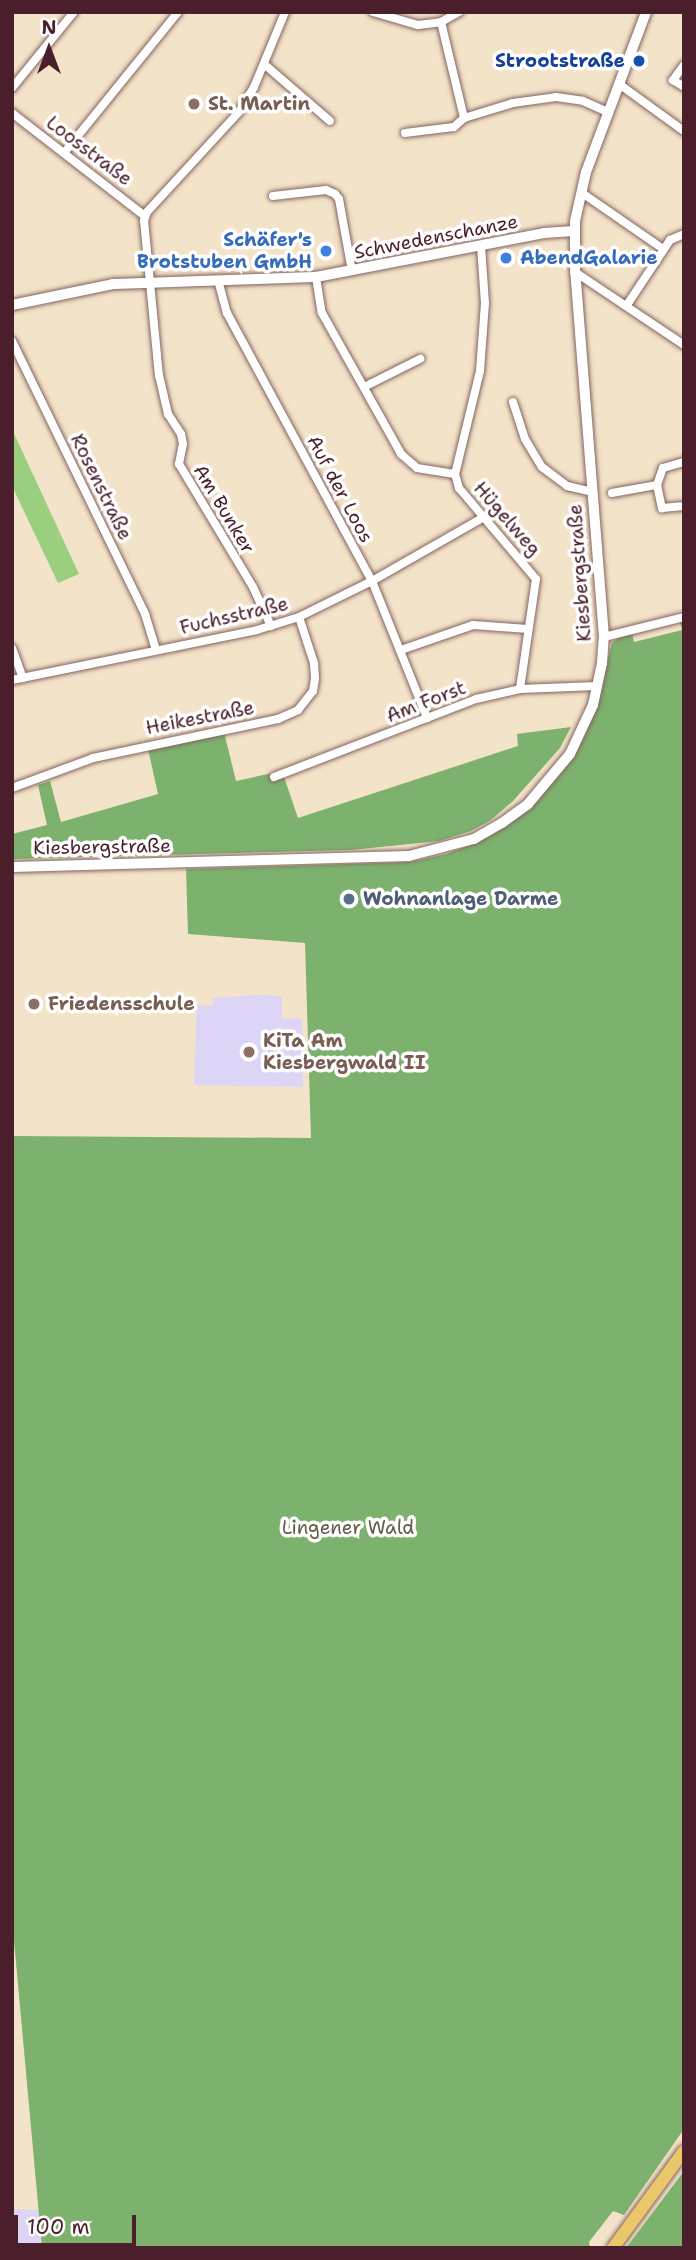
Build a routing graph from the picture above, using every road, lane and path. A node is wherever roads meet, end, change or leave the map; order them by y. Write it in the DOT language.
graph roads {
  1 [pos="74,12"];
  2 [pos="178,12"];
  3 [pos="285,12"];
  4 [pos="373,12"];
  5 [pos="458,12"];
  6 [pos="646,12"];
  7 [pos="441,22"];
  8 [pos="264,64"];
  9 [pos="684,65"];
  10 [pos="619,85"];
  11 [pos="684,87"];
  12 [pos="12,88"];
  13 [pos="608,112"];
  14 [pos="12,113"];
  15 [pos="464,118"];
  16 [pos="330,121"];
  17 [pos="684,131"];
  18 [pos="405,133"];
  19 [pos="64,153"];
  20 [pos="585,195"];
  21 [pos="273,196"];
  22 [pos="145,216"];
  23 [pos="574,231"];
  24 [pos="684,234"];
  25 [pos="481,246"];
  26 [pos="663,249"];
  27 [pos="352,271"];
  28 [pos="575,272"];
  29 [pos="316,277"];
  30 [pos="218,280"];
  31 [pos="149,282"];
  32 [pos="12,305"];
  33 [pos="627,305"];
  34 [pos="12,341"];
  35 [pos="684,345"];
  36 [pos="420,359"];
  37 [pos="364,387"];
  38 [pos="513,402"];
  39 [pos="684,462"];
  40 [pos="455,474"];
  41 [pos="657,485"];
  42 [pos="592,492"];
  43 [pos="612,493"];
  44 [pos="684,506"];
  45 [pos="484,517"];
  46 [pos="372,581"];
  47 [pos="299,617"];
  48 [pos="684,617"];
  49 [pos="271,626"];
  50 [pos="528,629"];
  51 [pos="604,636"];
  52 [pos="12,648"];
  53 [pos="156,649"];
  54 [pos="401,650"];
  55 [pos="23,678"];
  56 [pos="12,680"];
  57 [pos="597,686"];
  58 [pos="520,689"];
  59 [pos="427,718"];
  60 [pos="274,777"];
  61 [pos="12,788"];
  62 [pos="12,867"];
  63 [pos="684,2151"];
  64 [pos="613,2248"];
  1 -- 12 [label="street"];
  2 -- 19 [label="street"];
  3 -- 8 [label="street"];
  4 -- 7 [label="street"];
  5 -- 7 [label="street"];
  6 -- 10 [label="street, Kiesbergstraße"];
  7 -- 15 [label="street"];
  8 -- 16 [label="street"];
  8 -- 22 [label="street"];
  9 -- 11 [label="street"];
  10 -- 13 [label="street, Kiesbergstraße"];
  10 -- 17 [label="street"];
  13 -- 15 [label="street"];
  13 -- 23 [label="street, Kiesbergstraße"];
  14 -- 19 [label="street, Loosstraße"];
  15 -- 18 [label="street"];
  19 -- 22 [label="street, Loosstraße"];
  20 -- 26 [label="street"];
  21 -- 27 [label="street"];
  22 -- 31 [label="street, Am Bunker"];
  23 -- 25 [label="street, Schwedenschanze"];
  23 -- 28 [label="street, Kiesbergstraße"];
  24 -- 26 [label="street"];
  25 -- 27 [label="street, Schwedenschanze"];
  25 -- 40 [label="street, Hügelweg"];
  26 -- 33 [label="street"];
  27 -- 29 [label="street, Schwedenschanze"];
  28 -- 33 [label="street"];
  28 -- 42 [label="street, Kiesbergstraße"];
  29 -- 30 [label="street, Schwedenschanze"];
  29 -- 37 [label="street"];
  30 -- 31 [label="street, Schwedenschanze"];
  30 -- 46 [label="street, Auf der Loos"];
  31 -- 32 [label="street, Schwedenschanze"];
  31 -- 49 [label="street, Am Bunker"];
  33 -- 35 [label="street"];
  34 -- 53 [label="street, Rosenstraße"];
  36 -- 37 [label="street"];
  37 -- 40 [label="street"];
  38 -- 42 [label="street"];
  39 -- 41 [label="street"];
  40 -- 45 [label="street, Hügelweg"];
  41 -- 43 [label="street"];
  41 -- 44 [label="street"];
  42 -- 51 [label="street, Kiesbergstraße"];
  45 -- 46 [label="street, Fuchsstraße"];
  45 -- 50 [label="street, Hügelweg"];
  46 -- 47 [label="street, Fuchsstraße"];
  46 -- 54 [label="street, Auf der Loos"];
  47 -- 49 [label="street, Fuchsstraße"];
  47 -- 61 [label="street, Heikestraße"];
  48 -- 51 [label="street"];
  49 -- 53 [label="street, Fuchsstraße"];
  50 -- 54 [label="street"];
  50 -- 58 [label="street, Hügelweg"];
  51 -- 57 [label="street, Kiesbergstraße"];
  52 -- 55 [label="street"];
  53 -- 55 [label="street, Fuchsstraße"];
  54 -- 59 [label="street, Auf der Loos"];
  55 -- 56 [label="street, Fuchsstraße"];
  57 -- 58 [label="street, Am Forst"];
  57 -- 62 [label="street, Kiesbergstraße"];
  58 -- 59 [label="street, Am Forst"];
  59 -- 60 [label="street, Am Forst"];
  63 -- 64 [label="main road"];
}
